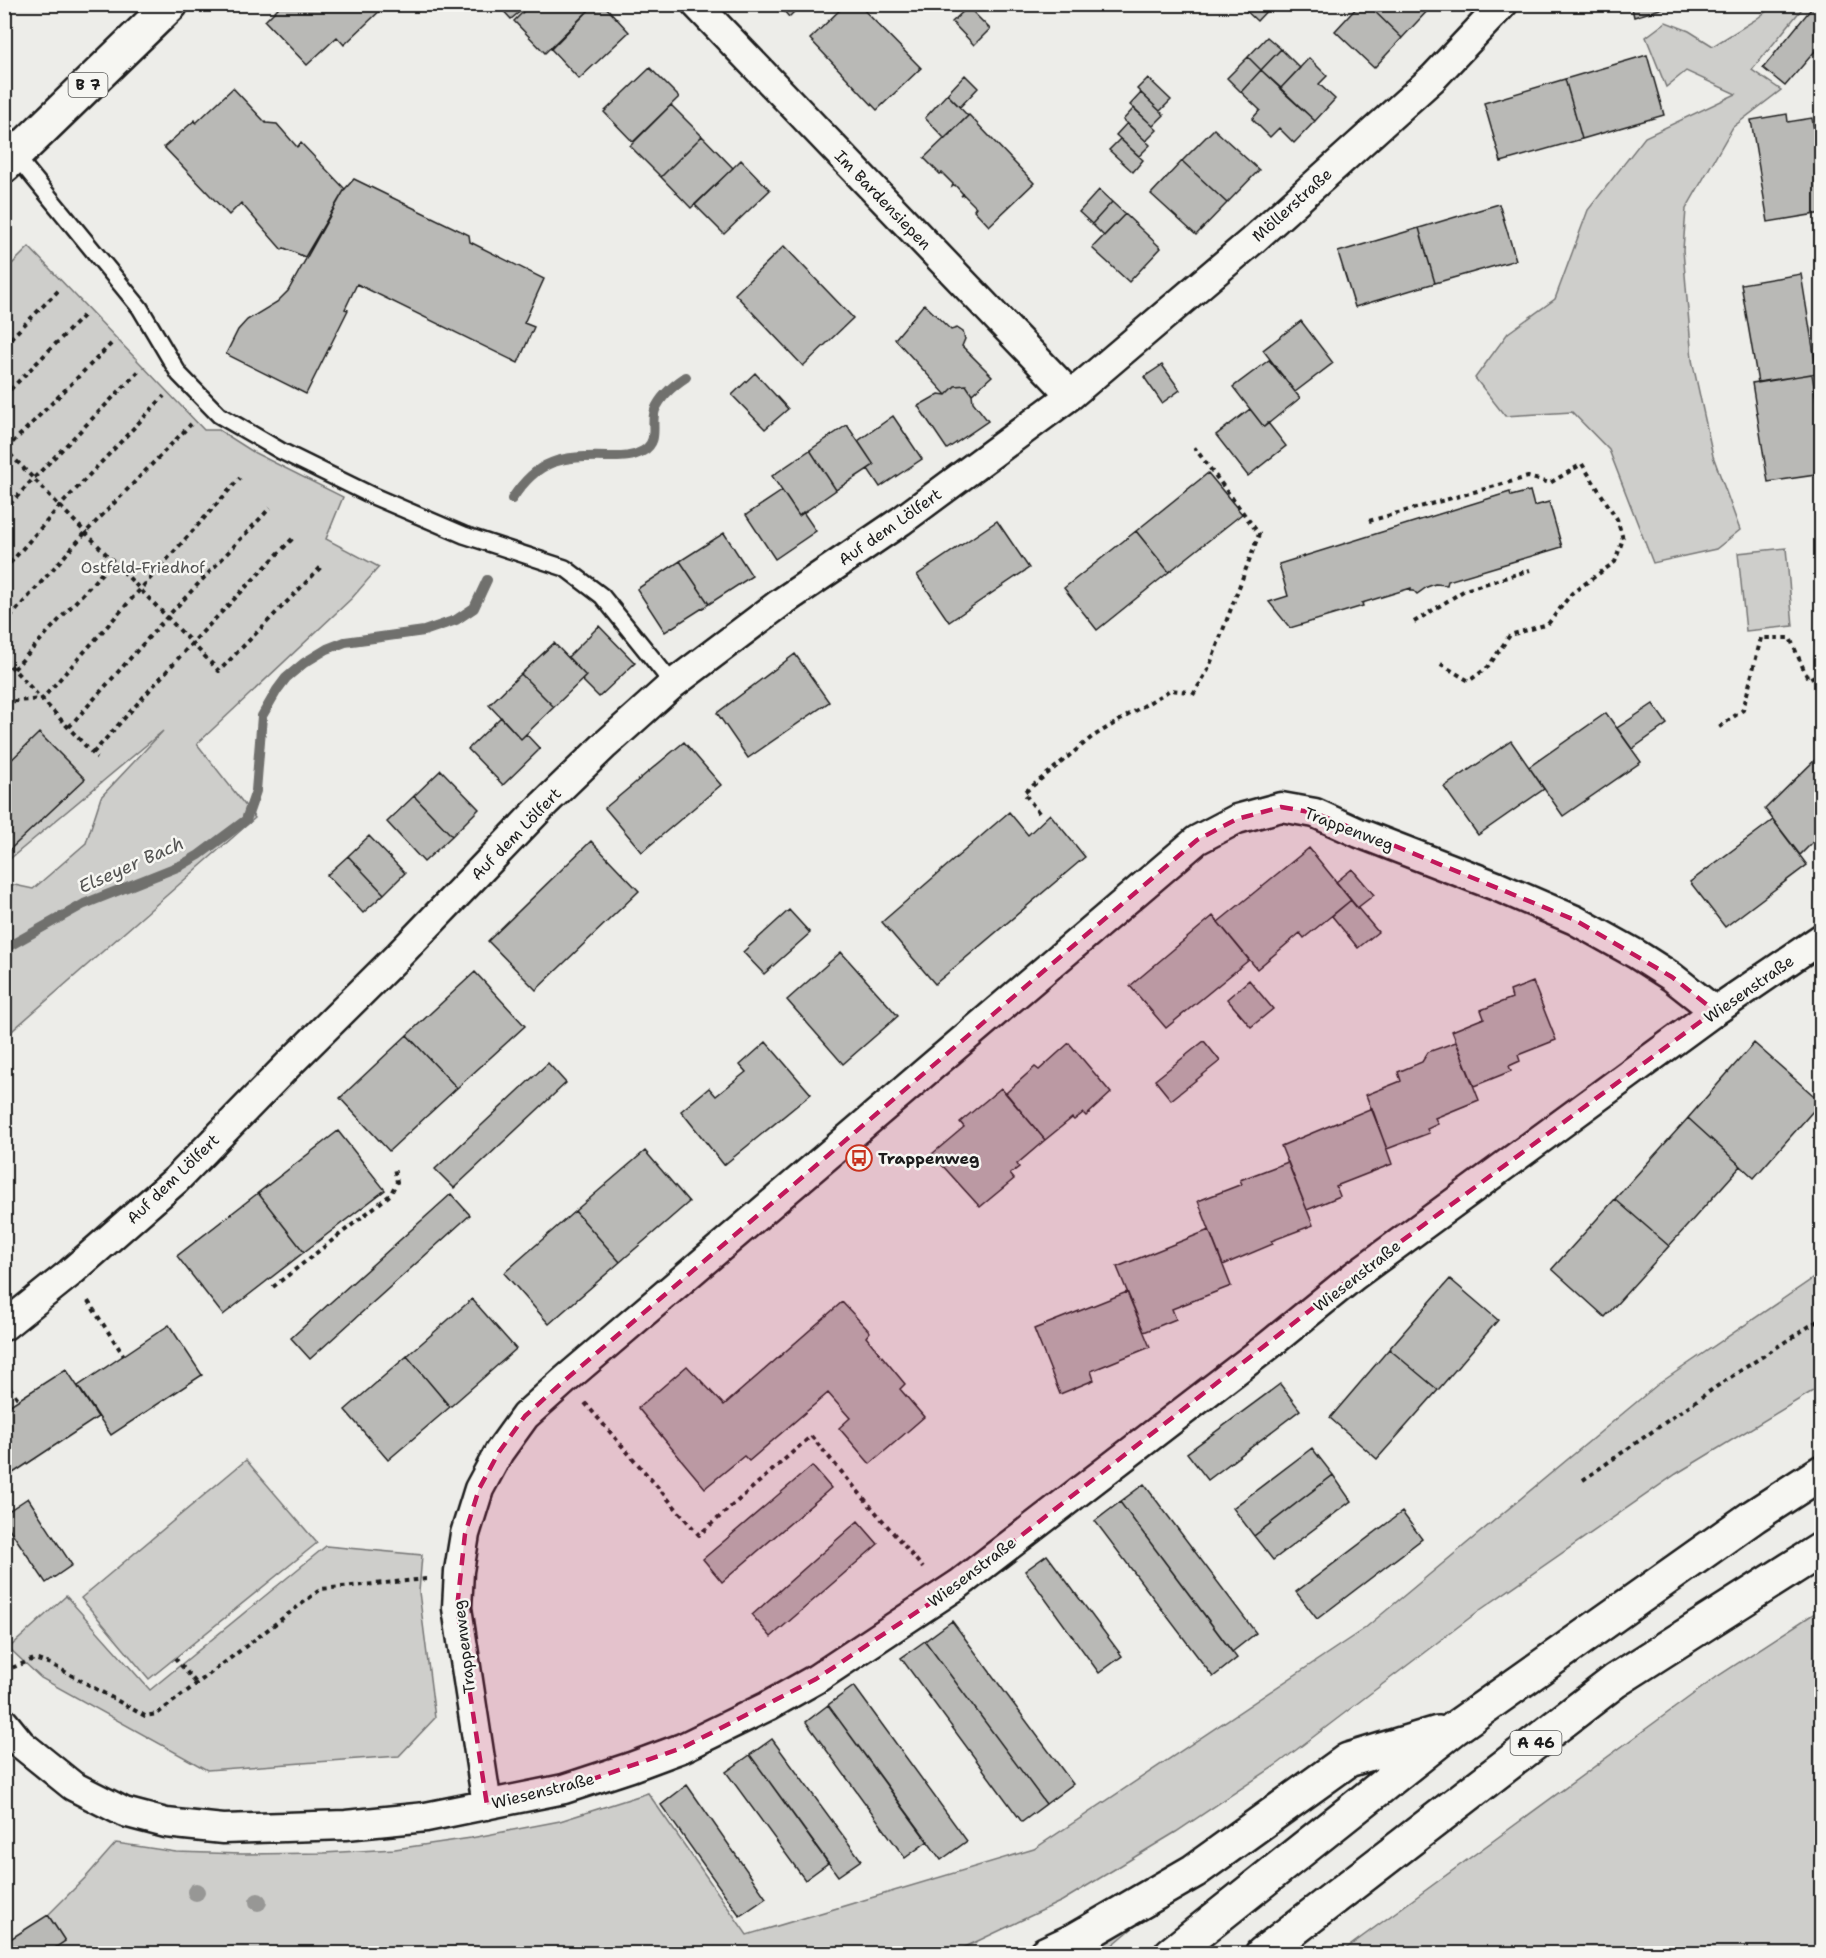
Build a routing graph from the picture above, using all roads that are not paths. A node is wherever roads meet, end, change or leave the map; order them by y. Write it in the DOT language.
graph roads {
  1 [pos="171,4"];
  2 [pos="696,4"];
  3 [pos="1503,4"];
  4 [pos="10,161"];
  5 [pos="1071,395"];
  6 [pos="673,684"];
  7 [pos="1821,938"];
  8 [pos="1715,1011"];
  9 [pos="4,1326"];
  10 [pos="1821,1472"];
  11 [pos="1821,1549"];
  12 [pos="4,1723"];
  13 [pos="1455,1728"];
  14 [pos="487,1804"];
  15 [pos="1045,1953"];
  16 [pos="1171,1953"];
  17 [pos="1262,1953"];
  1 -- 4 [label="main road, B 7"];
  2 -- 5 [label="street, Im Bardensiepen"];
  3 -- 5 [label="street, Möllerstraße"];
  4 -- 6 [label="lane"];
  5 -- 6 [label="street, Auf dem Lölfert"];
  6 -- 9 [label="street, Auf dem Lölfert"];
  7 -- 8 [label="street, Wiesenstraße"];
  8 -- 14 [label="street, Wiesenstraße"];
  8 -- 14 [label="street, Trappenweg"];
  10 -- 13 [label="main road"];
  11 -- 17 [label="main road, A 46"];
  12 -- 14 [label="street, Wiesenstraße"];
  13 -- 15 [label="main road"];
  13 -- 16 [label="main road"];
}
